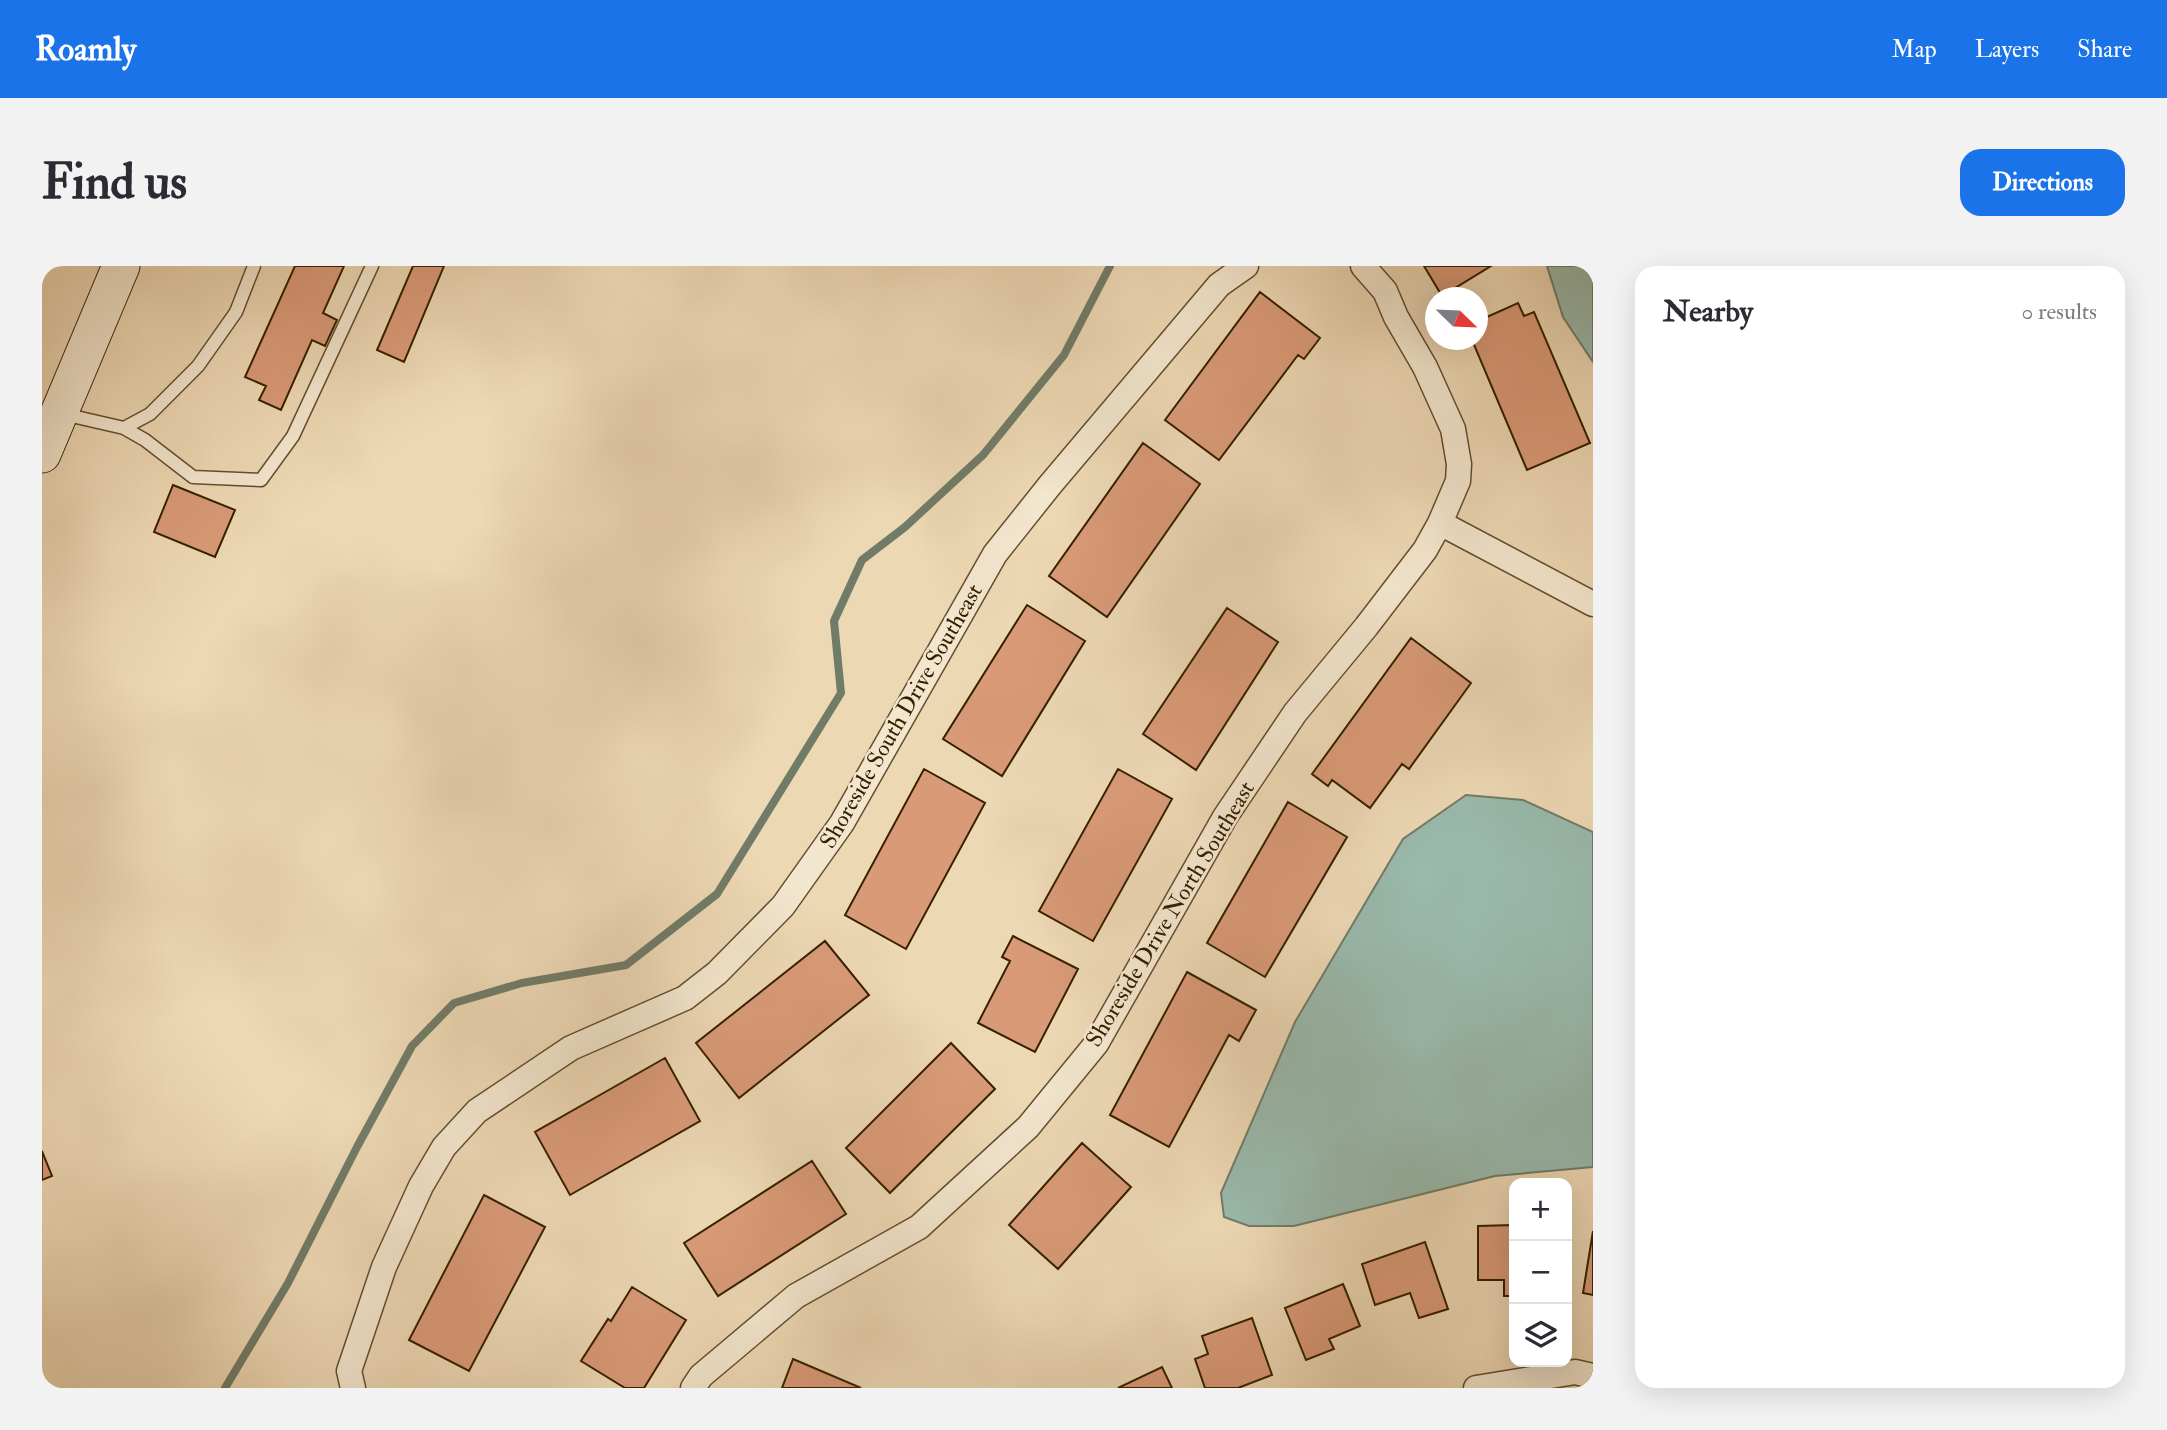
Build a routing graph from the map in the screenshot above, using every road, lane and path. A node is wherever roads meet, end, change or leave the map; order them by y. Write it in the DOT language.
graph roads {
  1 [pos="121,266"];
  2 [pos="254,266"];
  3 [pos="372,266"];
  4 [pos="1246,266"];
  5 [pos="1363,266"];
  6 [pos="59,414"];
  7 [pos="124,428"];
  8 [pos="42,454"];
  9 [pos="1440,523"];
  10 [pos="1593,604"];
  11 [pos="1593,1376"];
  12 [pos="353,1388"];
  13 [pos="693,1388"];
  14 [pos="1476,1388"];
  1 -- 6 [label="main road"];
  2 -- 7 [label="lane"];
  3 -- 7 [label="lane"];
  4 -- 12 [label="street, Shoreside South Drive Southeast"];
  5 -- 9 [label="street, Shoreside Drive North Southeast"];
  6 -- 7 [label="lane"];
  6 -- 8 [label="main road"];
  9 -- 10 [label="street"];
  9 -- 13 [label="street, Shoreside Drive North Southeast"];
  11 -- 14 [label="street"];
}
